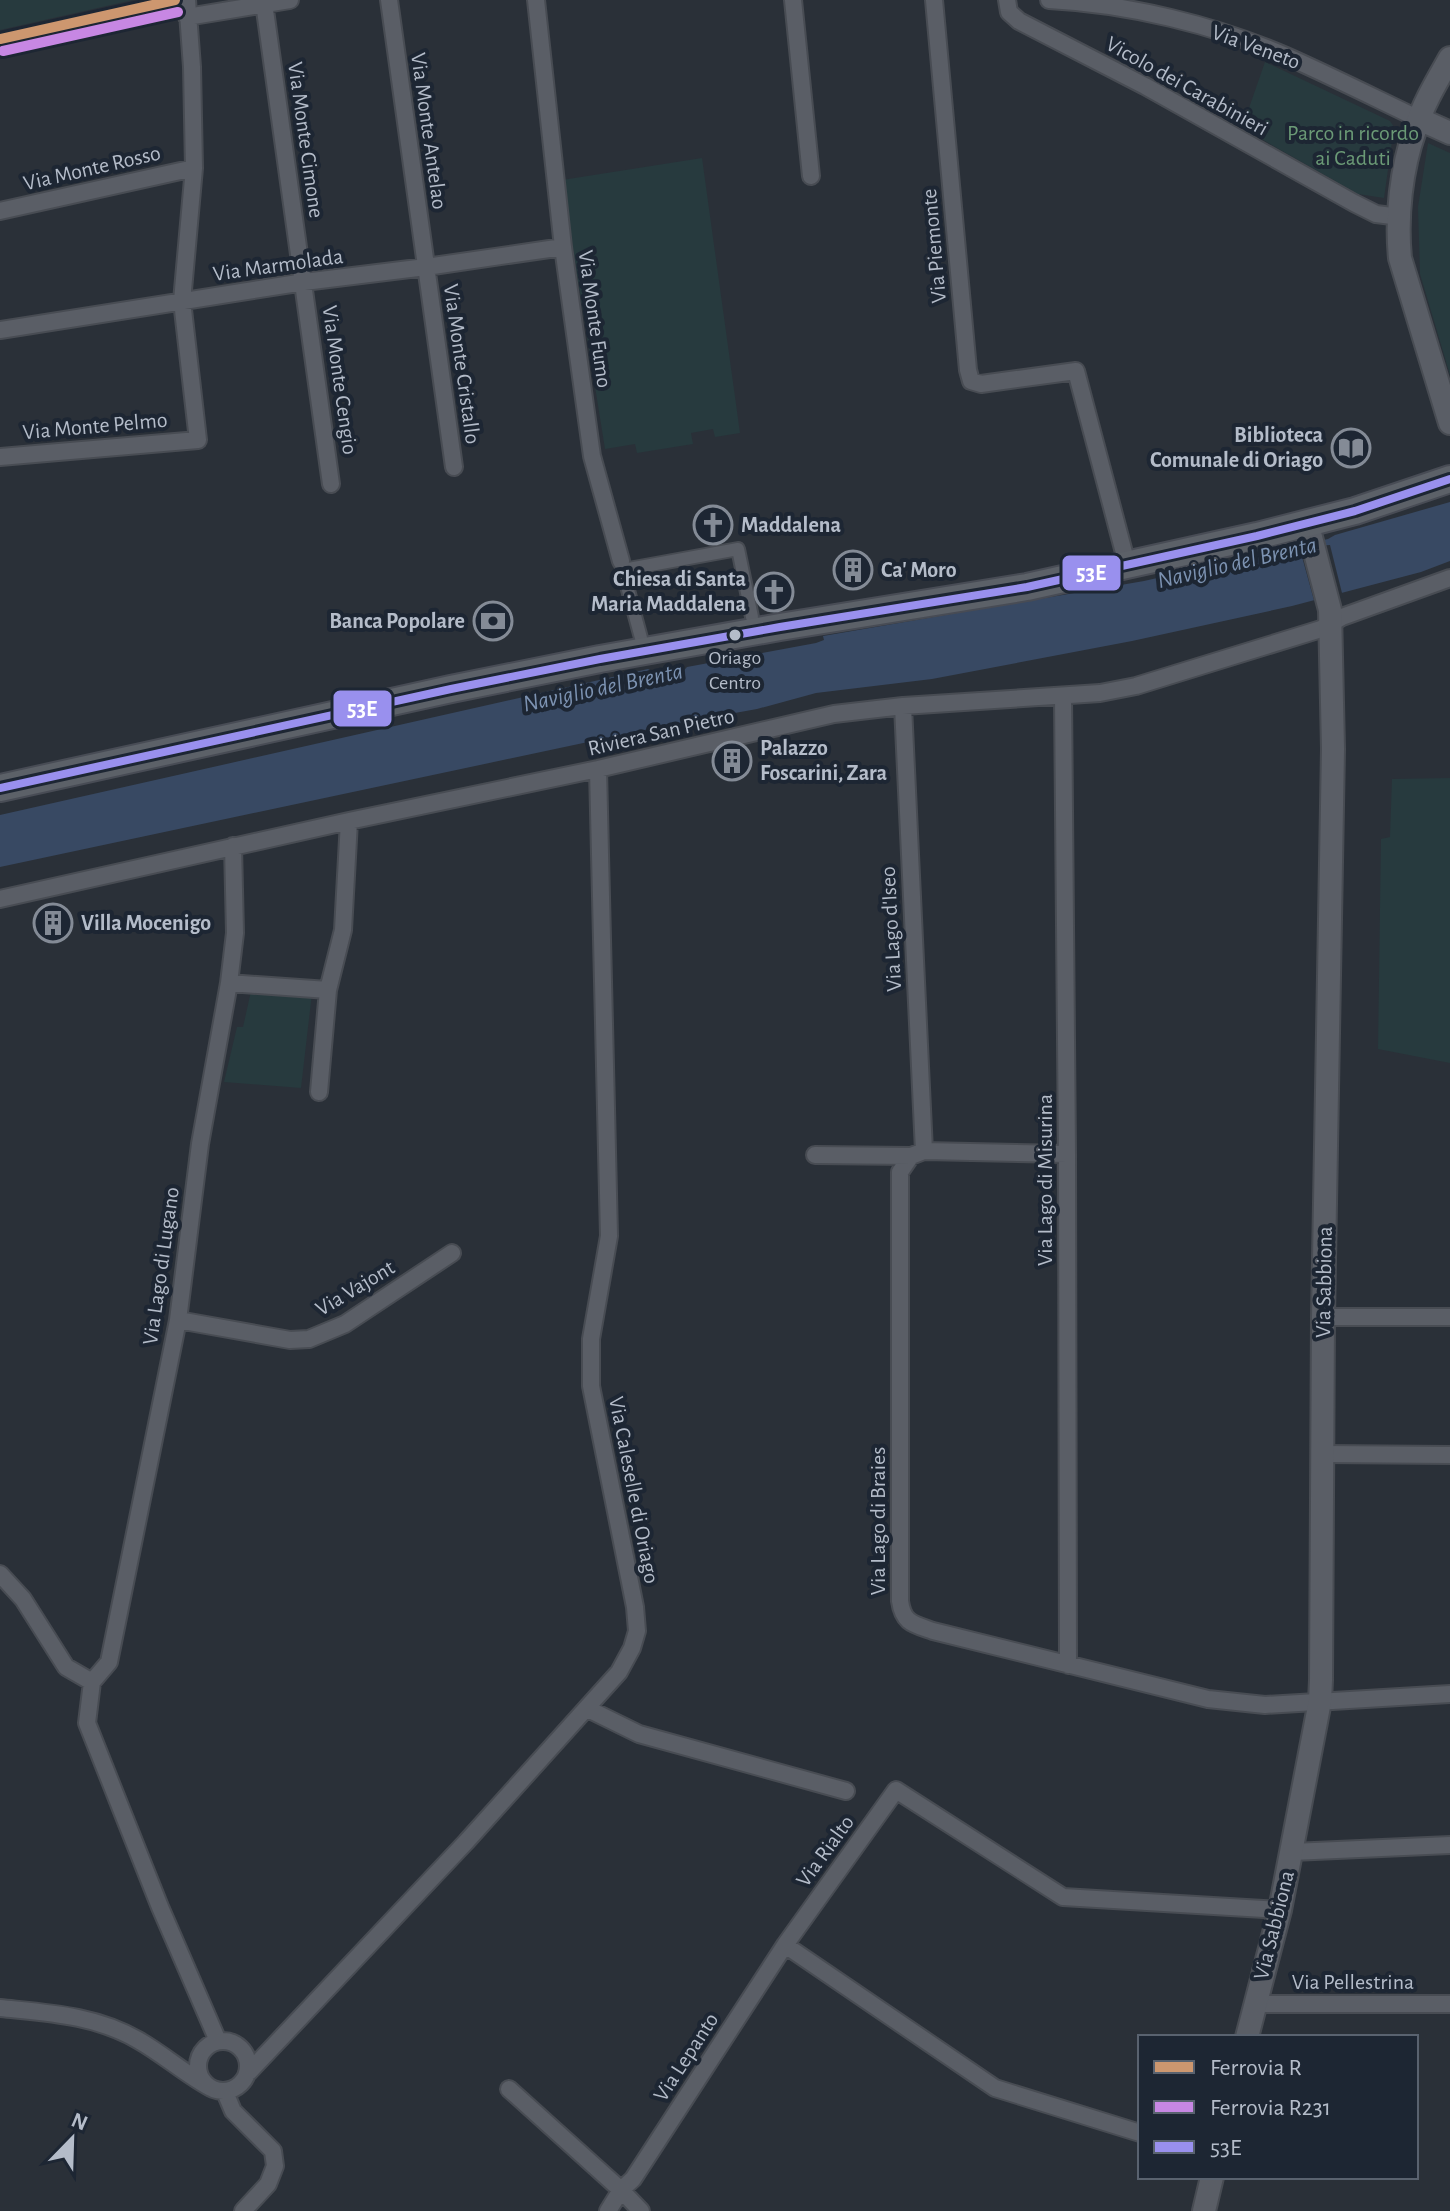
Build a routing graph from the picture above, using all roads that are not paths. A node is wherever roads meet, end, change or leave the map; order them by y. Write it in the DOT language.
graph roads {
  1 [pos="290,0"];
  2 [pos="389,0"];
  3 [pos="536,0"];
  4 [pos="793,0"];
  5 [pos="934,0"];
  6 [pos="1007,0"];
  7 [pos="1049,0"];
  8 [pos="264,3"];
  9 [pos="187,9"];
  10 [pos="1450,58"];
  11 [pos="1419,119"];
  12 [pos="1450,133"];
  13 [pos="194,168"];
  14 [pos="811,176"];
  15 [pos="0,211"];
  16 [pos="1400,217"];
  17 [pos="563,247"];
  18 [pos="426,267"];
  19 [pos="304,282"];
  20 [pos="182,301"];
  21 [pos="0,330"];
  22 [pos="1450,423"];
  23 [pos="0,457"];
  24 [pos="454,467"];
  25 [pos="1450,479"];
  26 [pos="331,484"];
  27 [pos="1311,534"];
  28 [pos="1127,564"];
  29 [pos="622,565"];
  30 [pos="1450,578"];
  31 [pos="1330,616"];
  32 [pos="752,617"];
  33 [pos="641,638"];
  34 [pos="1063,696"];
  35 [pos="903,706"];
  36 [pos="598,769"];
  37 [pos="0,788"];
  38 [pos="349,821"];
  39 [pos="233,846"];
  40 [pos="0,899"];
  41 [pos="229,983"];
  42 [pos="328,990"];
  43 [pos="319,1092"];
  44 [pos="917,1154"];
  45 [pos="1067,1154"];
  46 [pos="815,1155"];
  47 [pos="452,1253"];
  48 [pos="1323,1317"];
  49 [pos="1450,1317"];
  50 [pos="178,1320"];
  51 [pos="1323,1454"];
  52 [pos="1450,1455"];
  53 [pos="0,1574"];
  54 [pos="1068,1665"];
  55 [pos="92,1682"];
  56 [pos="1450,1694"];
  57 [pos="1320,1701"];
  58 [pos="588,1709"];
  59 [pos="846,1791"];
  60 [pos="1450,1845"];
  61 [pos="1292,1852"];
  62 [pos="1280,1910"];
  63 [pos="785,1945"];
  64 [pos="1255,2004"];
  65 [pos="1450,2004"];
  66 [pos="0,2008"];
  67 [pos="1247,2035"];
  68 [pos="218,2041"];
  69 [pos="249,2072"];
  70 [pos="509,2089"];
  71 [pos="218,2090"];
  72 [pos="1138,2132"];
  73 [pos="1212,2179"];
  74 [pos="621,2190"];
  75 [pos="243,2211"];
  76 [pos="608,2211"];
  77 [pos="641,2211"];
  78 [pos="1204,2211"];
  1 -- 8 [label="street"];
  2 -- 18 [label="street, Via Monte Antelao"];
  3 -- 17 [label="street, Via Monte Fumo"];
  4 -- 14 [label="street"];
  5 -- 28 [label="street, Via Piemonte"];
  6 -- 16 [label="street, Vicolo dei Carabinieri"];
  7 -- 11 [label="street, Via Veneto"];
  8 -- 9 [label="street"];
  8 -- 19 [label="street, Via Monte Cimone"];
  9 -- 13 [label="street, Via Monte Rosso"];
  10 -- 11 [label="street"];
  11 -- 12 [label="street, Via Veneto"];
  11 -- 16 [label="street"];
  13 -- 15 [label="street, Via Monte Rosso"];
  13 -- 20 [label="street, Via Monte Rosso"];
  16 -- 22 [label="street"];
  17 -- 18 [label="street, Via Marmolada"];
  17 -- 29 [label="street, Via Monte Fumo"];
  18 -- 19 [label="street, Via Marmolada"];
  18 -- 24 [label="street, Via Monte Cristallo"];
  19 -- 20 [label="street, Via Marmolada"];
  19 -- 26 [label="street, Via Monte Cengio"];
  20 -- 21 [label="street, Via Marmolada"];
  20 -- 23 [label="street, Via Monte Pelmo"];
  25 -- 27 [label="main road"];
  27 -- 28 [label="main road"];
  27 -- 31 [label="street, Via Sabbiona"];
  28 -- 37 [label="main road"];
  29 -- 32 [label="street"];
  29 -- 33 [label="street, Via Monte Fumo"];
  30 -- 31 [label="street, Riviera San Pietro"];
  31 -- 34 [label="street, Riviera San Pietro"];
  31 -- 48 [label="street, Via Sabbiona"];
  34 -- 35 [label="street, Riviera San Pietro"];
  34 -- 45 [label="street, Via Lago di Misurina"];
  35 -- 36 [label="street, Riviera San Pietro"];
  35 -- 44 [label="street, Via Lago d'Iseo"];
  36 -- 38 [label="street, Riviera San Pietro"];
  36 -- 58 [label="street, Via Caleselle di Oriago"];
  38 -- 39 [label="street, Riviera San Pietro"];
  38 -- 42 [label="street"];
  39 -- 40 [label="street, Riviera San Pietro"];
  39 -- 41 [label="street, Via Lago di Lugano"];
  41 -- 42 [label="street"];
  41 -- 50 [label="street, Via Lago di Lugano"];
  42 -- 43 [label="street"];
  44 -- 45 [label="street"];
  44 -- 46 [label="street"];
  44 -- 54 [label="street, Via Lago di Braies"];
  45 -- 54 [label="street, Via Lago di Misurina"];
  47 -- 50 [label="street, Via Vajont"];
  48 -- 49 [label="street"];
  48 -- 51 [label="street, Via Sabbiona"];
  50 -- 55 [label="street, Via Lago di Lugano"];
  51 -- 52 [label="street"];
  51 -- 57 [label="street, Via Sabbiona"];
  53 -- 55 [label="street"];
  54 -- 57 [label="street, Via Lago di Braies"];
  55 -- 68 [label="street, Via Lago di Lugano"];
  56 -- 57 [label="street, Via Lago di Braies"];
  57 -- 61 [label="street, Via Sabbiona"];
  58 -- 59 [label="street"];
  58 -- 69 [label="street, Via Caleselle di Oriago"];
  60 -- 61 [label="street"];
  61 -- 62 [label="street, Via Sabbiona"];
  62 -- 63 [label="street, Via Rialto"];
  62 -- 64 [label="street, Via Sabbiona"];
  63 -- 72 [label="street"];
  63 -- 74 [label="street, Via Lepanto"];
  64 -- 65 [label="street, Via Pellestrina"];
  64 -- 67 [label="street, Via Sabbiona"];
  66 -- 71 [label="street"];
  68 -- 69 [label="street"];
  68 -- 71 [label="street"];
  69 -- 71 [label="street"];
  70 -- 74 [label="street"];
  71 -- 75 [label="street"];
  73 -- 78 [label="street"];
  74 -- 76 [label="street, Via Lepanto"];
  74 -- 77 [label="street"];
}
